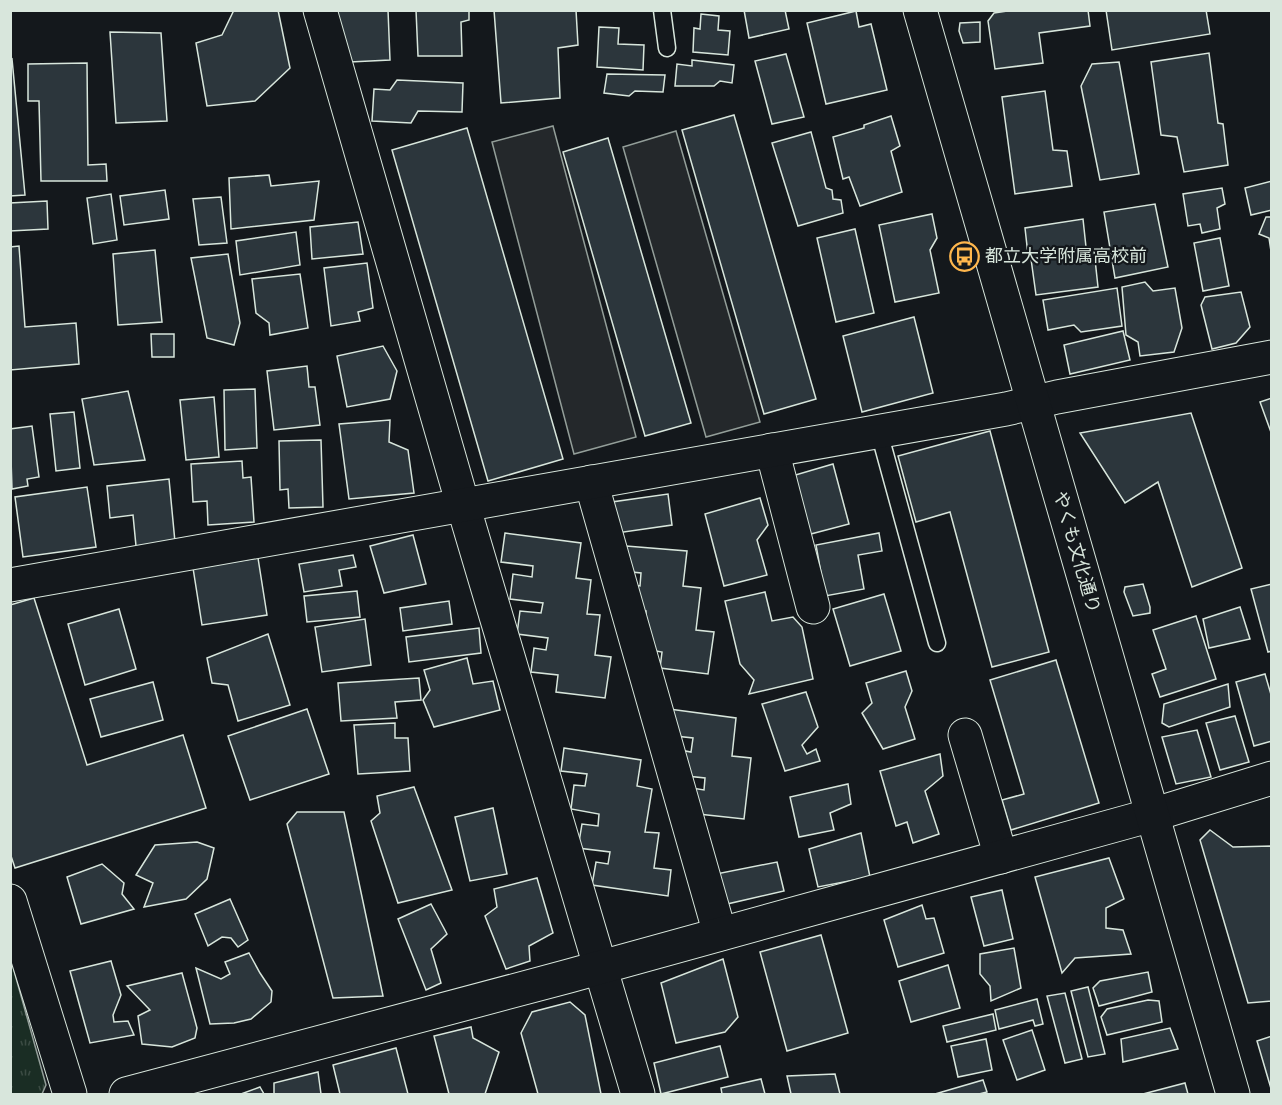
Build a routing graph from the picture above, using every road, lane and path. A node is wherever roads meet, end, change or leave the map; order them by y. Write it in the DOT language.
graph roads {
  1 [pos="320,10"];
  2 [pos="662,10"];
  3 [pos="920,10"];
  4 [pos="667,48"];
  5 [pos="1272,357"];
  6 [pos="1034,403"];
  7 [pos="879,432"];
  8 [pos="772,450"];
  9 [pos="591,482"];
  10 [pos="463,505"];
  11 [pos="10,585"];
  12 [pos="813,607"];
  13 [pos="937,643"];
  14 [pos="965,735"];
  15 [pos="1272,778"];
  16 [pos="1152,815"];
  17 [pos="1001,856"];
  18 [pos="10,901"];
  19 [pos="720,934"];
  20 [pos="601,967"];
  21 [pos="70,1095"];
  22 [pos="126,1095"];
  23 [pos="638,1095"];
  24 [pos="1233,1095"];
  1 -- 10 [label="street"];
  2 -- 4 [label="lane"];
  3 -- 6 [label="street, やくも文化通り"];
  5 -- 6 [label="street"];
  6 -- 7 [label="street"];
  6 -- 16 [label="street, やくも文化通り"];
  7 -- 8 [label="street"];
  7 -- 13 [label="lane"];
  8 -- 9 [label="street"];
  8 -- 12 [label="street"];
  9 -- 10 [label="street"];
  9 -- 19 [label="street"];
  10 -- 11 [label="street"];
  10 -- 20 [label="street"];
  14 -- 17 [label="street"];
  15 -- 16 [label="street"];
  16 -- 17 [label="street"];
  16 -- 24 [label="street, やくも文化通り"];
  17 -- 19 [label="street"];
  18 -- 21 [label="street"];
  19 -- 20 [label="street"];
  20 -- 22 [label="street"];
  20 -- 23 [label="street"];
}
